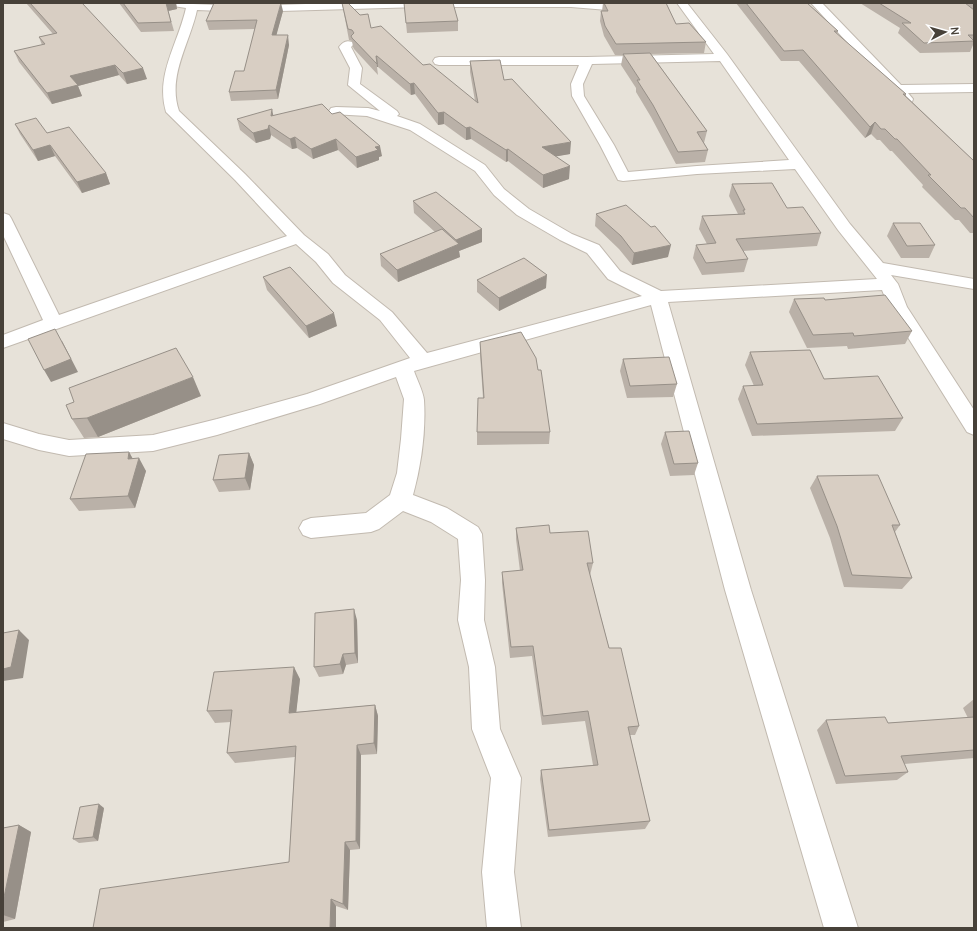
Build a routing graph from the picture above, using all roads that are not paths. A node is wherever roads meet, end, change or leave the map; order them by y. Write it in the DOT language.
graph roads {
  1 [pos="172,3"];
  2 [pos="816,3"];
  3 [pos="679,6"];
  4 [pos="192,7"];
  5 [pos="646,8"];
  6 [pos="348,44"];
  7 [pos="723,57"];
  8 [pos="439,61"];
  9 [pos="587,61"];
  10 [pos="974,88"];
  11 [pos="898,89"];
  12 [pos="914,106"];
  13 [pos="336,111"];
  14 [pos="400,122"];
  15 [pos="800,164"];
  16 [pos="3,218"];
  17 [pos="298,238"];
  18 [pos="878,267"];
  19 [pos="889,284"];
  20 [pos="974,284"];
  21 [pos="658,297"];
  22 [pos="54,323"];
  23 [pos="3,342"];
  24 [pos="413,364"];
  25 [pos="974,428"];
  26 [pos="3,431"];
  27 [pos="400,500"];
  28 [pos="311,528"];
  29 [pos="504,928"];
  30 [pos="841,928"];
  1 -- 4 [label="street"];
  2 -- 11 [label="street"];
  3 -- 7 [label="street"];
  4 -- 5 [label="street"];
  4 -- 17 [label="street"];
  6 -- 14 [label="street"];
  7 -- 9 [label="street"];
  7 -- 15 [label="street"];
  8 -- 9 [label="street"];
  9 -- 15 [label="street"];
  10 -- 11 [label="street"];
  11 -- 12 [label="street"];
  13 -- 14 [label="street"];
  14 -- 21 [label="street"];
  15 -- 18 [label="street"];
  16 -- 22 [label="street"];
  17 -- 22 [label="street"];
  17 -- 24 [label="street"];
  18 -- 19 [label="street"];
  18 -- 20 [label="street"];
  19 -- 21 [label="street"];
  19 -- 25 [label="street"];
  21 -- 24 [label="street"];
  21 -- 30 [label="street"];
  22 -- 23 [label="street"];
  24 -- 26 [label="street"];
  24 -- 27 [label="street"];
  27 -- 28 [label="street"];
  27 -- 29 [label="street"];
}
